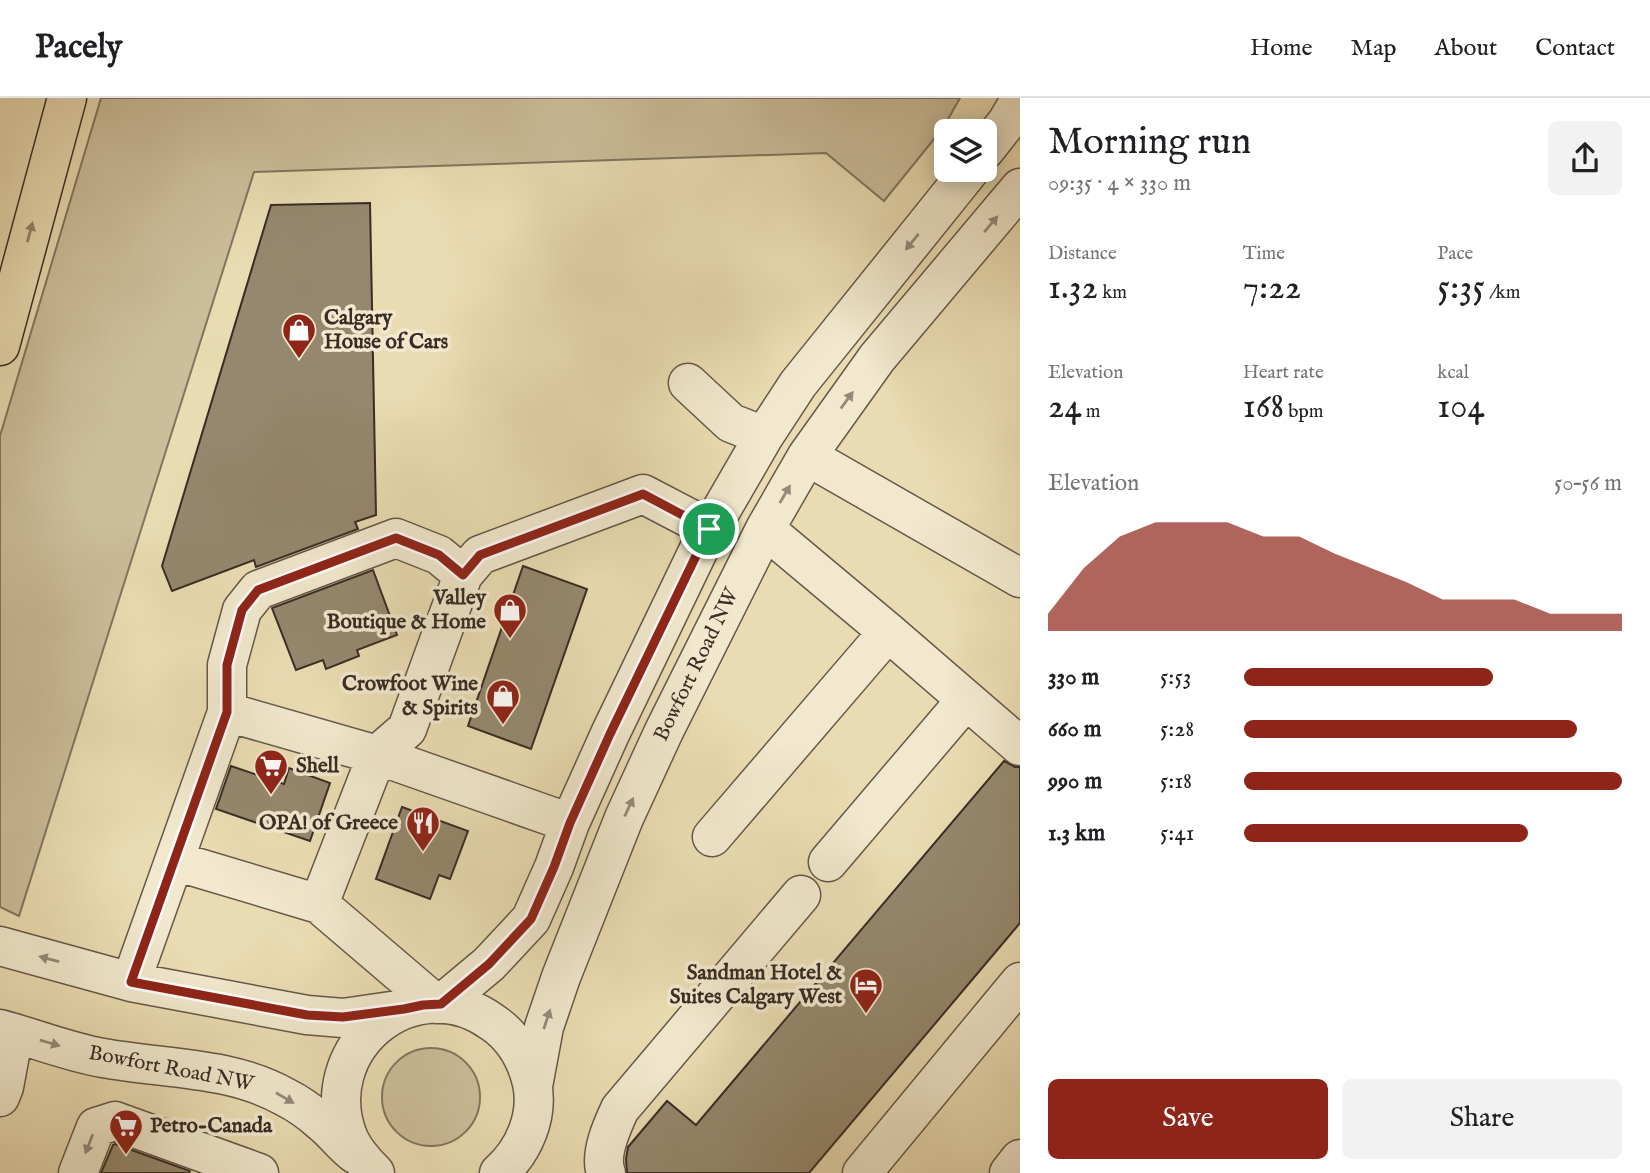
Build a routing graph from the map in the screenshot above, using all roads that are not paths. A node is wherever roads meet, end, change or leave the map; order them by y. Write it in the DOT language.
graph roads {
  1 [pos="67,98"];
  2 [pos="1020,100"];
  3 [pos="997,135"];
  4 [pos="960,182"];
  5 [pos="1020,188"];
  6 [pos="0,346"];
  7 [pos="688,383"];
  8 [pos="764,436"];
  9 [pos="807,456"];
  10 [pos="709,529"];
  11 [pos="765,529"];
  12 [pos="463,575"];
  13 [pos="1020,578"];
  14 [pos="888,632"];
  15 [pos="966,700"];
  16 [pos="227,712"];
  17 [pos="1020,746"];
  18 [pos="377,755"];
  19 [pos="570,823"];
  20 [pos="712,837"];
  21 [pos="175,861"];
  22 [pos="828,862"];
  23 [pos="801,895"];
  24 [pos="319,904"];
  25 [pos="0,946"];
  26 [pos="131,982"];
  27 [pos="1020,982"];
  28 [pos="427,1005"];
  29 [pos="7,1031"];
  30 [pos="0,1097"];
  31 [pos="533,1100"];
  32 [pos="1020,1159"];
  33 [pos="368,1166"];
  34 [pos="78,1173"];
  35 [pos="259,1173"];
  36 [pos="499,1173"];
  37 [pos="541,1173"];
  38 [pos="606,1173"];
  39 [pos="862,1173"];
  40 [pos="1009,1173"];
  6 -- 1 [label="highway, one-way"];
  2 -- 3 [label="street"];
  4 -- 8 [label="street, one-way"];
  9 -- 5 [label="street, Bowfort Road NW, one-way"];
  7 -- 8 [label="street"];
  8 -- 10 [label="street"];
  11 -- 9 [label="street, Bowfort Road NW, one-way"];
  9 -- 13 [label="street"];
  10 -- 12 [label="street"];
  10 -- 19 [label="street"];
  11 -- 14 [label="street"];
  31 -- 11 [label="street, Bowfort Road NW, one-way"];
  12 -- 16 [label="street"];
  12 -- 18 [label="street"];
  14 -- 15 [label="street"];
  14 -- 20 [label="street"];
  15 -- 17 [label="street"];
  15 -- 22 [label="street"];
  16 -- 18 [label="street"];
  16 -- 21 [label="street"];
  18 -- 19 [label="street"];
  18 -- 24 [label="street"];
  19 -- 28 [label="street"];
  21 -- 24 [label="street"];
  21 -- 26 [label="street"];
  23 -- 38 [label="street"];
  24 -- 28 [label="street"];
  26 -- 25 [label="street, one-way"];
  26 -- 28 [label="street"];
  27 -- 39 [label="street"];
  28 -- 31 [label="street"];
  28 -- 33 [label="street"];
  29 -- 30 [label="street"];
  29 -- 33 [label="street, Bowfort Road NW, one-way"];
  31 -- 36 [label="street"];
  31 -- 37 [label="street, Bowfort Road NW"];
  32 -- 40 [label="street"];
  35 -- 34 [label="street, one-way"];
}
